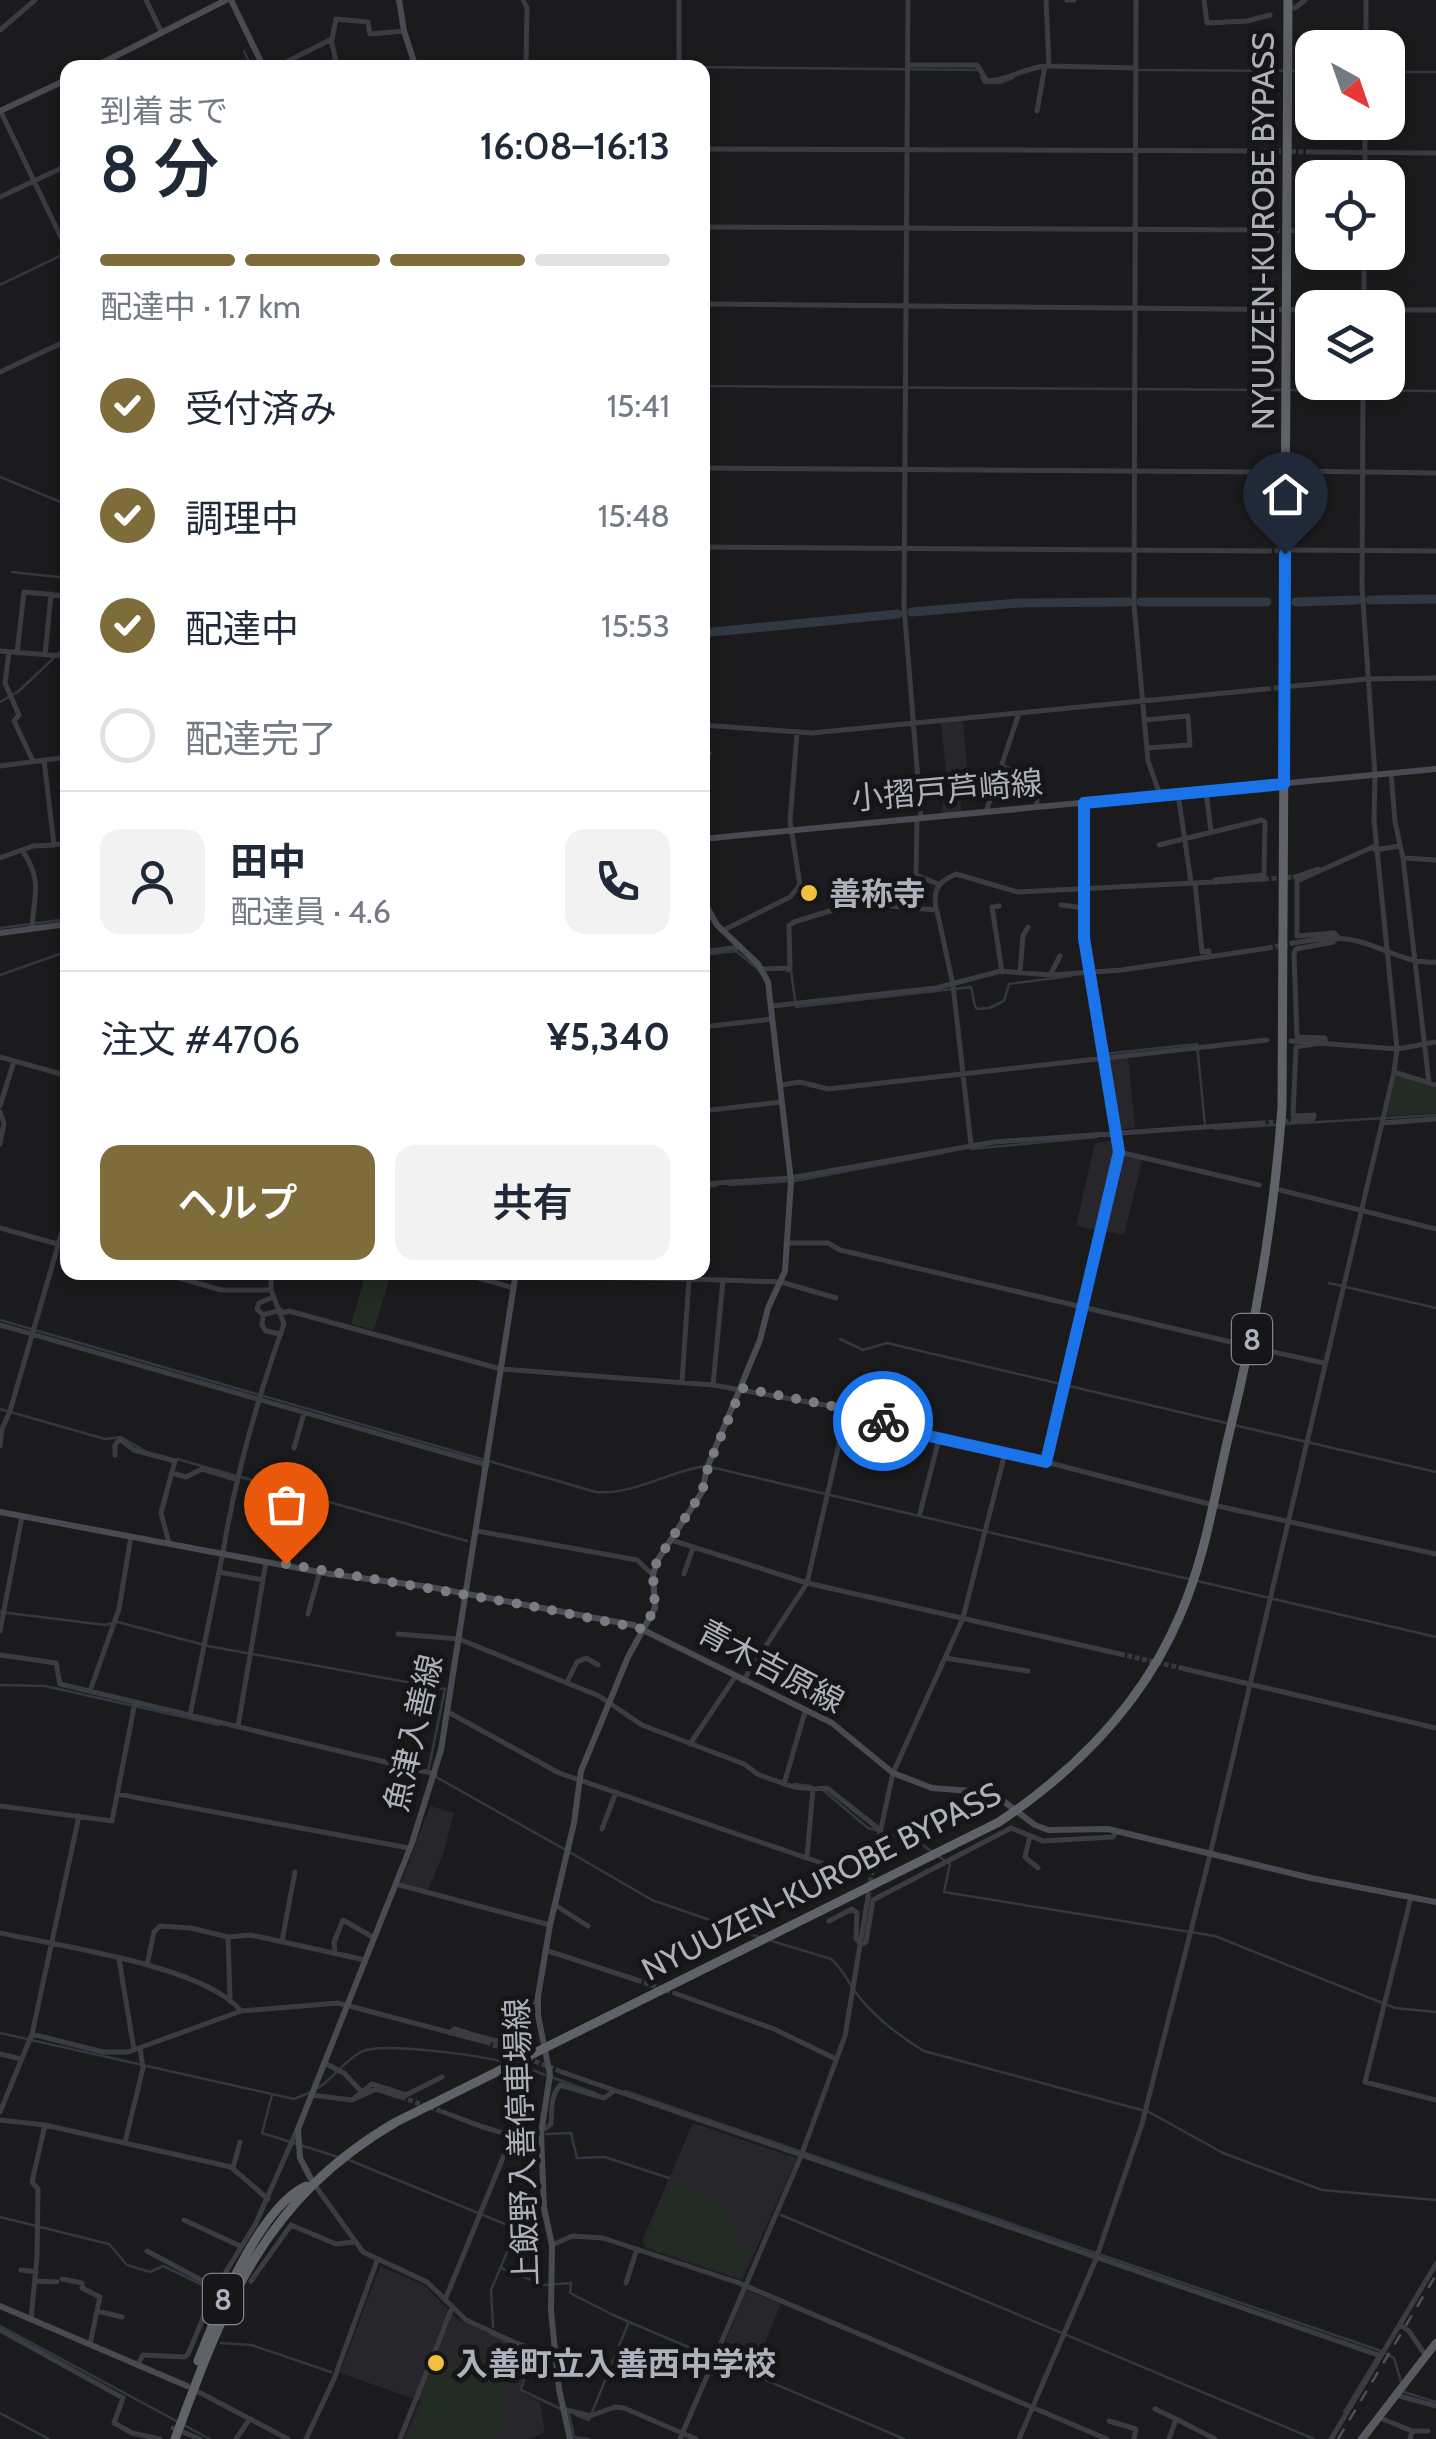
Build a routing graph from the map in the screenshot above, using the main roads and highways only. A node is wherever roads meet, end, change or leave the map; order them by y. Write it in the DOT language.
graph roads {
  1 [pos="229,0"];
  2 [pos="399,0"];
  3 [pos="1292,4"];
  4 [pos="108,60"];
  5 [pos="260,60"];
  6 [pos="413,60"];
  7 [pos="60,83"];
  8 [pos="0,110"];
  9 [pos="1436,769"];
  10 [pos="1284,784"];
  11 [pos="710,838"];
  12 [pos="710,911"];
  13 [pos="60,925"];
  14 [pos="0,932"];
  15 [pos="515,1280"];
  16 [pos="0,1512"];
  17 [pos="468,1594"];
  18 [pos="643,1629"];
  19 [pos="1015,1811"];
  20 [pos="1436,1902"];
  21 [pos="544,2048"];
  22 [pos="313,2182"];
  23 [pos="0,2306"];
  24 [pos="1436,2343"];
  25 [pos="190,2387"];
  26 [pos="173,2434"];
  27 [pos="570,2439"];
  28 [pos="1362,2439"];
  1 -- 4 [label="main road"];
  1 -- 5 [label="main road"];
  2 -- 6 [label="main road"];
  3 -- 10 [label="highway, NYUUZEN-KUROBE BYPASS / 8"];
  7 -- 8 [label="main road"];
  9 -- 10 [label="main road, 小摺戸芦崎線"];
  10 -- 11 [label="main road, 小摺戸芦崎線"];
  10 -- 19 [label="highway, NYUUZEN-KUROBE BYPASS / 8"];
  12 -- 18 [label="main road, 上飯野入善停車場線"];
  13 -- 14 [label="main road"];
  15 -- 17 [label="main road, 魚津入善線"];
  16 -- 17 [label="main road, 青木吉原線"];
  17 -- 18 [label="main road, 青木吉原線"];
  17 -- 22 [label="main road, 魚津入善線"];
  18 -- 19 [label="main road, 青木吉原線"];
  18 -- 21 [label="main road, 上飯野入善停車場線"];
  19 -- 20 [label="main road, 青木吉原線"];
  19 -- 21 [label="highway, NYUUZEN-KUROBE BYPASS / 8"];
  21 -- 22 [label="highway, NYUUZEN-KUROBE BYPASS / 8"];
  21 -- 27 [label="main road, 上飯野入善停車場線"];
  22 -- 25 [label="highway, 8"];
  23 -- 25 [label="main road"];
  24 -- 28 [label="main road"];
  25 -- 26 [label="highway, 8"];
}
